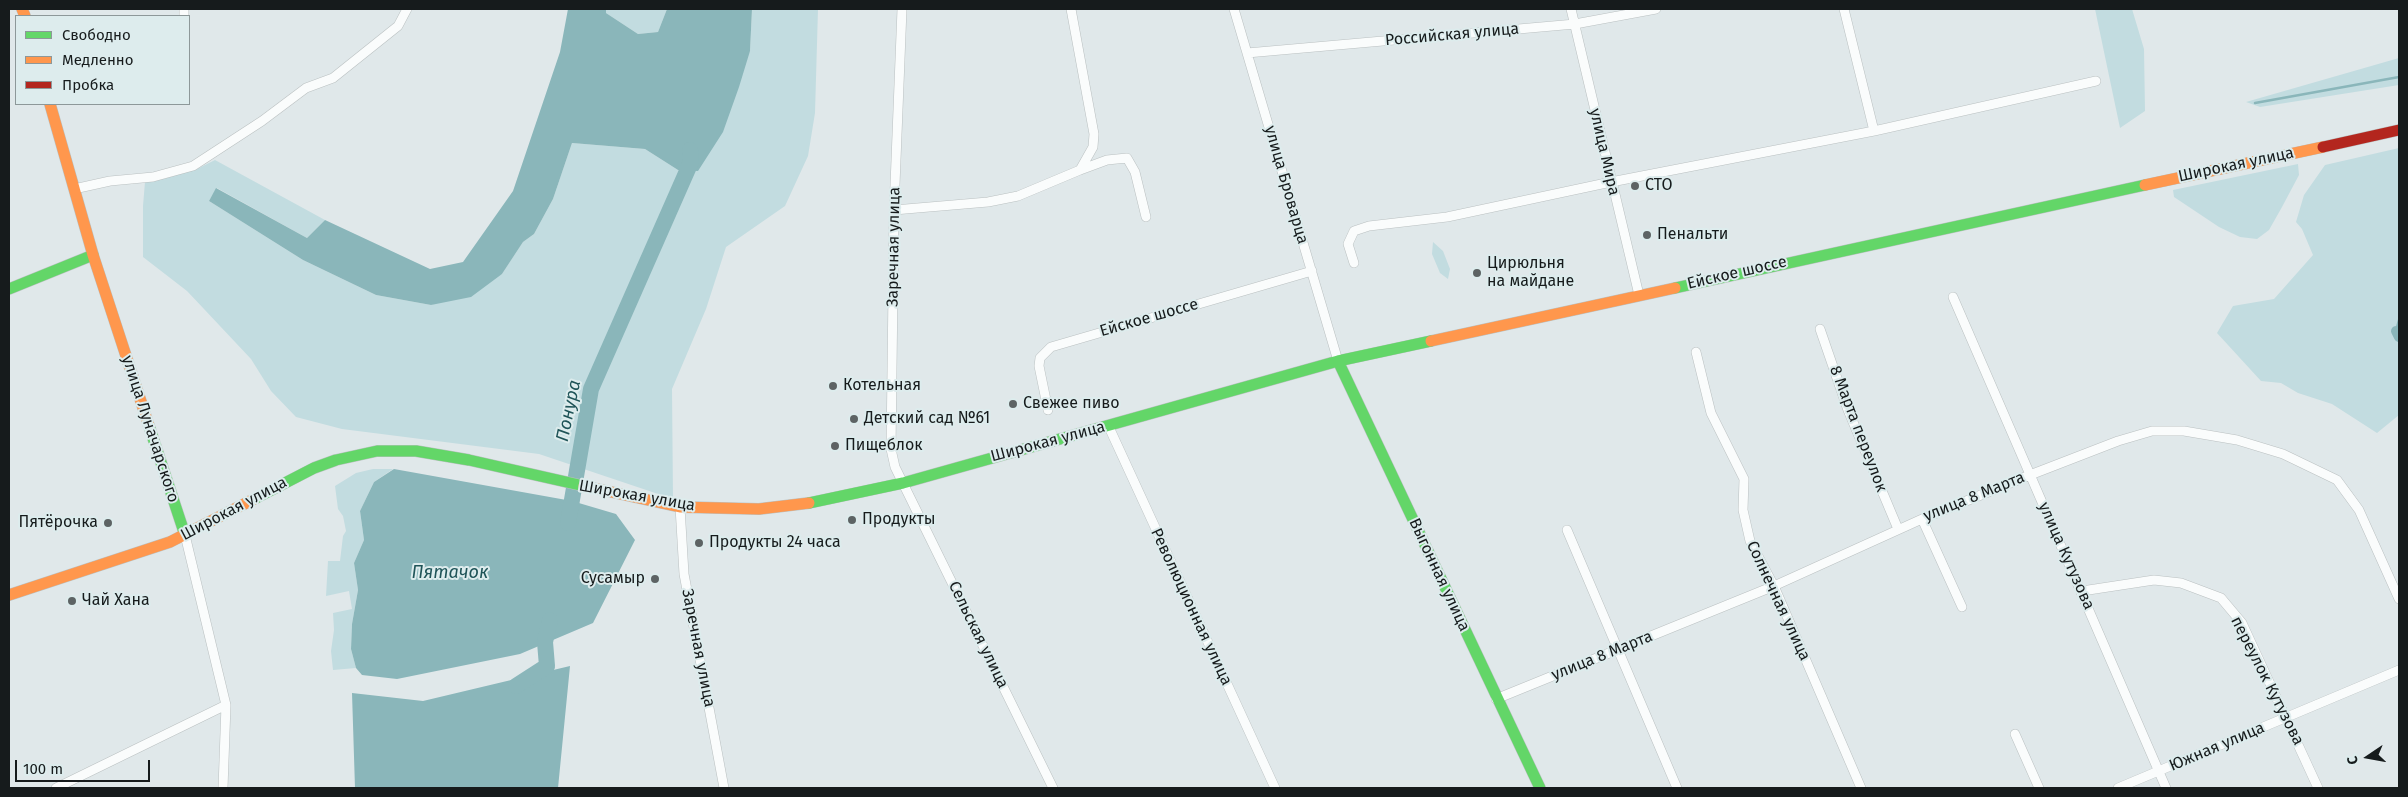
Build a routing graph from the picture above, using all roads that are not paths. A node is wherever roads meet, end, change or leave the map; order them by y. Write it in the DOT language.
graph roads {
  1 [pos="407,9"];
  2 [pos="902,9"];
  3 [pos="1071,9"];
  4 [pos="1234,9"];
  5 [pos="1571,9"];
  6 [pos="1656,9"];
  7 [pos="1844,9"];
  8 [pos="1575,24"];
  9 [pos="1247,53"];
  10 [pos="2096,81"];
  11 [pos="50,105"];
  12 [pos="2399,130"];
  13 [pos="1874,131"];
  14 [pos="1080,170"];
  15 [pos="1611,182"];
  16 [pos="2136,187"];
  17 [pos="74,189"];
  18 [pos="894,210"];
  19 [pos="1146,217"];
  20 [pos="94,255"];
  21 [pos="1354,263"];
  22 [pos="1312,272"];
  23 [pos="9,290"];
  24 [pos="1638,295"];
  25 [pos="1953,297"];
  26 [pos="1820,329"];
  27 [pos="1696,352"];
  28 [pos="1338,362"];
  29 [pos="1048,410"];
  30 [pos="1108,425"];
  31 [pos="2030,475"];
  32 [pos="902,482"];
  33 [pos="680,507"];
  34 [pos="1922,518"];
  35 [pos="1567,530"];
  36 [pos="1898,530"];
  37 [pos="185,535"];
  38 [pos="1774,586"];
  39 [pos="2082,591"];
  40 [pos="9,595"];
  41 [pos="2399,599"];
  42 [pos="1962,607"];
  43 [pos="1618,650"];
  44 [pos="2399,670"];
  45 [pos="1496,699"];
  46 [pos="226,705"];
  47 [pos="2287,718"];
  48 [pos="2015,734"];
  49 [pos="2158,771"];
  50 [pos="56,788"];
  51 [pos="223,788"];
  52 [pos="724,788"];
  53 [pos="1053,788"];
  54 [pos="1275,788"];
  55 [pos="1540,788"];
  56 [pos="1677,788"];
  57 [pos="1861,788"];
  58 [pos="2039,788"];
  59 [pos="2118,788"];
  60 [pos="2166,788"];
  61 [pos="2318,788"];
  1 -- 17 [label="street"];
  2 -- 18 [label="street, Заречная улица"];
  3 -- 14 [label="street"];
  4 -- 9 [label="street, улица Броварца"];
  5 -- 8 [label="street, улица Мира"];
  6 -- 8 [label="street, Российская улица"];
  7 -- 13 [label="street"];
  8 -- 9 [label="street, Российская улица"];
  8 -- 15 [label="street, улица Мира"];
  9 -- 22 [label="street, улица Броварца"];
  10 -- 13 [label="street"];
  11 -- 17 [label="main road, улица Луначарского"];
  12 -- 16 [label="main road, Широкая улица"];
  13 -- 15 [label="street"];
  14 -- 18 [label="street"];
  14 -- 19 [label="street"];
  15 -- 21 [label="street"];
  15 -- 24 [label="street, улица Мира"];
  16 -- 24 [label="main road, Ейское шоссе"];
  17 -- 20 [label="main road, улица Луначарского"];
  18 -- 32 [label="street, Заречная улица"];
  20 -- 23 [label="main road"];
  20 -- 37 [label="main road, улица Луначарского"];
  22 -- 28 [label="street, улица Броварца"];
  22 -- 29 [label="street, Ейское шоссе"];
  24 -- 28 [label="main road, Ейское шоссе"];
  25 -- 31 [label="street, улица Кутузова"];
  26 -- 36 [label="street, 8 Марта переулок"];
  27 -- 38 [label="street, Солнечная улица"];
  28 -- 30 [label="main road, Широкая улица"];
  28 -- 45 [label="main road, Выгонная улица"];
  30 -- 32 [label="main road, Широкая улица"];
  30 -- 54 [label="street, Революционная улица"];
  31 -- 34 [label="street, улица 8 Марта"];
  31 -- 39 [label="street, улица Кутузова"];
  31 -- 41 [label="street, улица 8 Марта"];
  32 -- 33 [label="main road, Широкая улица"];
  32 -- 53 [label="street, Сельская улица"];
  33 -- 37 [label="main road, Широкая улица"];
  33 -- 52 [label="street, Заречная улица"];
  34 -- 36 [label="street, улица 8 Марта"];
  34 -- 42 [label="street"];
  35 -- 43 [label="street"];
  36 -- 38 [label="street, улица 8 Марта"];
  37 -- 40 [label="main road, Широкая улица"];
  37 -- 46 [label="street, улица Луначарского"];
  38 -- 43 [label="street, улица 8 Марта"];
  38 -- 57 [label="street, Солнечная улица"];
  39 -- 47 [label="street, переулок Кутузова"];
  39 -- 49 [label="street, улица Кутузова"];
  43 -- 45 [label="street, улица 8 Марта"];
  43 -- 56 [label="street"];
  44 -- 47 [label="street, Южная улица"];
  45 -- 55 [label="main road, Выгонная улица"];
  46 -- 50 [label="street"];
  46 -- 51 [label="street, улица Луначарского"];
  47 -- 49 [label="street, Южная улица"];
  47 -- 61 [label="street, переулок Кутузова"];
  48 -- 58 [label="street"];
  49 -- 59 [label="street, Южная улица"];
  49 -- 60 [label="street, улица Кутузова"];
}
